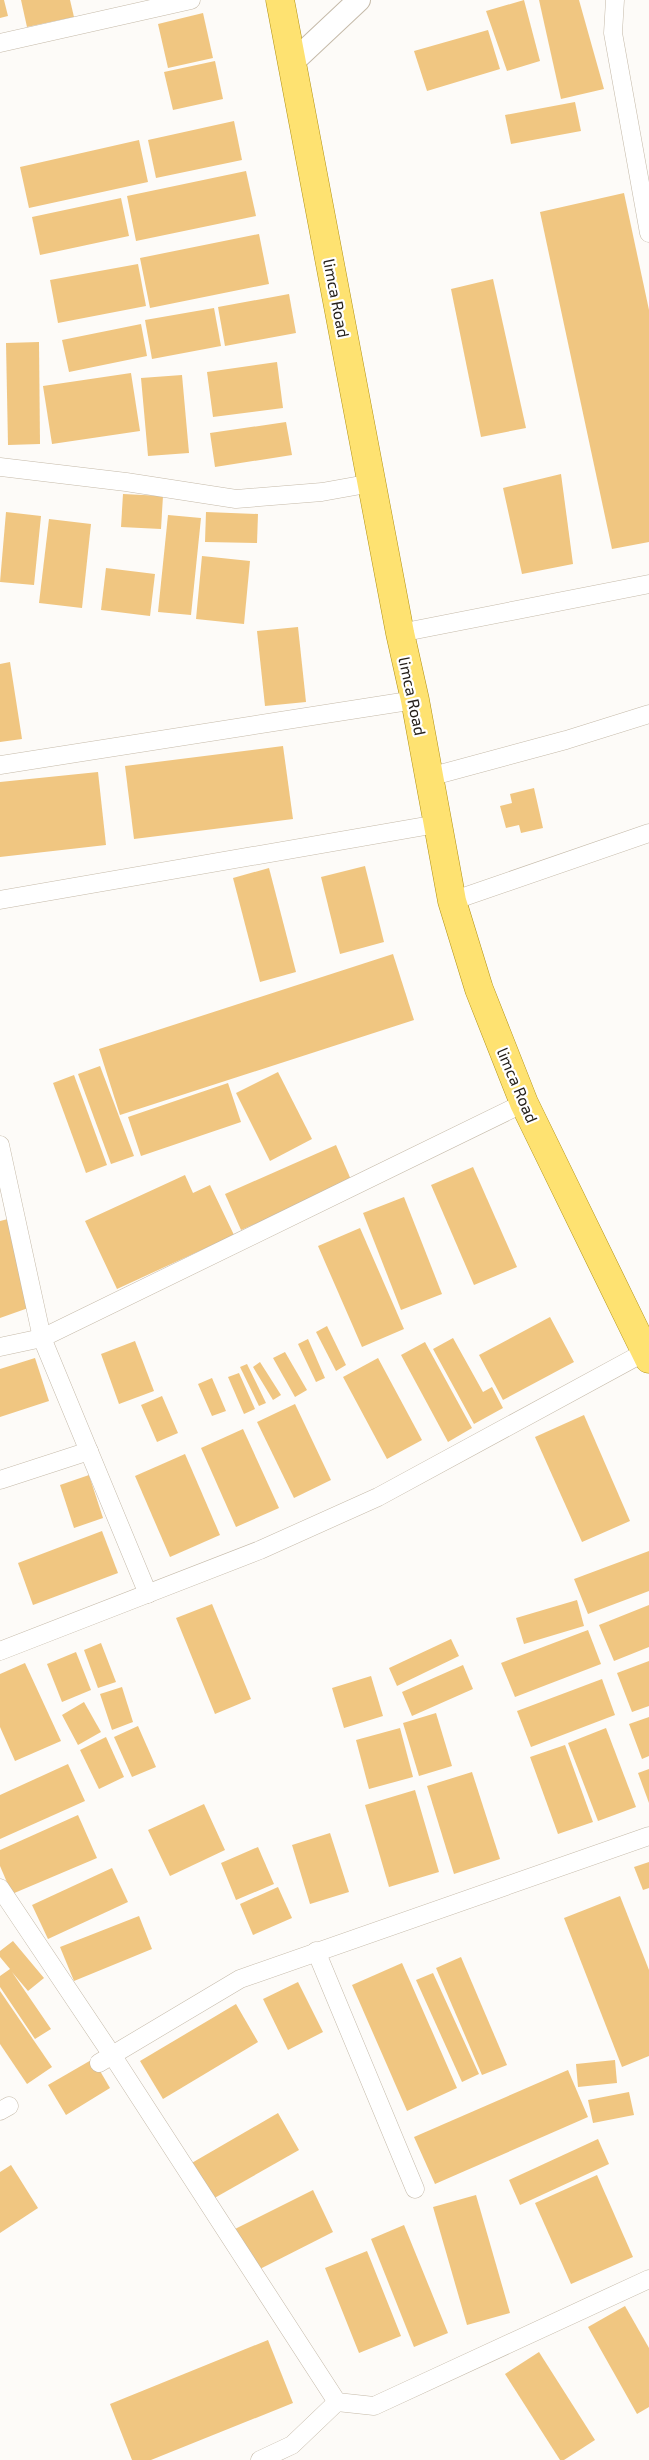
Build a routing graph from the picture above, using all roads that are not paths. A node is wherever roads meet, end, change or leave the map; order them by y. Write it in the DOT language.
graph roads {
  1 [pos="190,0"];
  2 [pos="280,0"];
  3 [pos="359,0"];
  4 [pos="615,0"];
  5 [pos="0,43"];
  6 [pos="293,62"];
  7 [pos="649,234"];
  8 [pos="0,467"];
  9 [pos="372,483"];
  10 [pos="649,584"];
  11 [pos="400,633"];
  12 [pos="415,700"];
  13 [pos="649,714"];
  14 [pos="0,765"];
  15 [pos="429,777"];
  16 [pos="437,824"];
  17 [pos="649,833"];
  18 [pos="0,900"];
  19 [pos="452,901"];
  20 [pos="524,1103"];
  21 [pos="0,1145"];
  22 [pos="42,1338"];
  23 [pos="0,1346"];
  24 [pos="647,1356"];
  25 [pos="89,1450"];
  26 [pos="0,1480"];
  27 [pos="148,1594"];
  28 [pos="0,1651"];
  29 [pos="649,1836"];
  30 [pos="0,1888"];
  31 [pos="316,1951"];
  32 [pos="105,2060"];
  33 [pos="414,2189"];
  34 [pos="649,2279"];
  35 [pos="337,2402"];
  36 [pos="260,2460"];
  1 -- 5 [label="street"];
  2 -- 6 [label="main road, limca Road"];
  3 -- 6 [label="street"];
  4 -- 7 [label="street"];
  6 -- 9 [label="main road, limca Road"];
  8 -- 9 [label="street"];
  9 -- 11 [label="main road, limca Road"];
  10 -- 11 [label="street"];
  11 -- 12 [label="main road, limca Road"];
  12 -- 14 [label="street"];
  12 -- 15 [label="main road, limca Road"];
  13 -- 15 [label="street"];
  15 -- 16 [label="main road, limca Road"];
  16 -- 18 [label="street"];
  16 -- 19 [label="main road, limca Road"];
  17 -- 19 [label="street"];
  19 -- 20 [label="main road, limca Road"];
  20 -- 22 [label="street"];
  20 -- 24 [label="main road, limca Road"];
  21 -- 22 [label="street"];
  22 -- 23 [label="street"];
  22 -- 25 [label="street"];
  24 -- 27 [label="street"];
  25 -- 26 [label="street"];
  25 -- 27 [label="street"];
  27 -- 28 [label="street"];
  29 -- 31 [label="street"];
  30 -- 32 [label="street"];
  31 -- 32 [label="street"];
  31 -- 33 [label="street"];
  32 -- 35 [label="street"];
  34 -- 35 [label="street"];
  35 -- 36 [label="street"];
}
